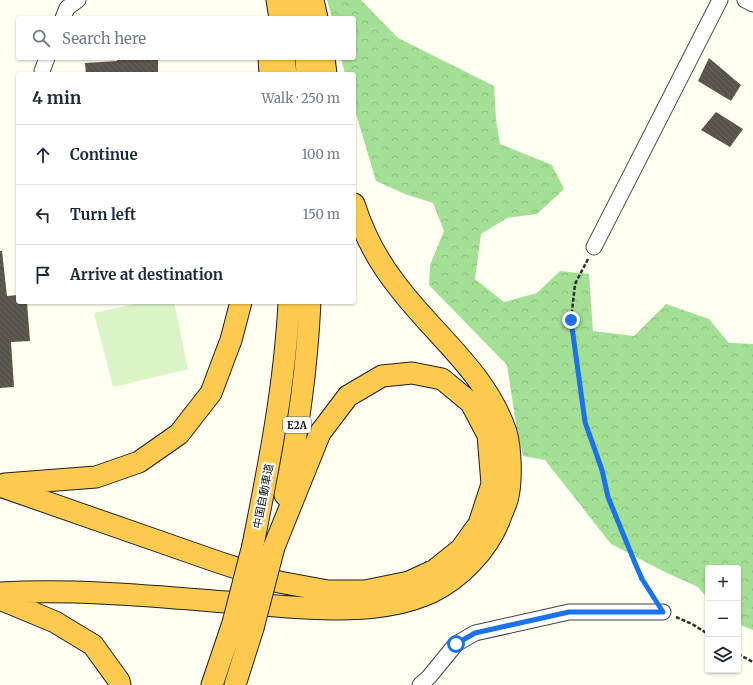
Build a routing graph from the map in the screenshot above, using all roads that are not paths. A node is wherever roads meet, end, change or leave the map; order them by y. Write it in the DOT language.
graph roads {
  1 [pos="78,0"];
  2 [pos="265,0"];
  3 [pos="277,0"];
  4 [pos="298,0"];
  5 [pos="313,0"];
  6 [pos="720,0"];
  7 [pos="745,0"];
  8 [pos="753,4"];
  9 [pos="64,16"];
  10 [pos="267,16"];
  11 [pos="280,16"];
  12 [pos="301,16"];
  13 [pos="317,16"];
  14 [pos="269,60"];
  15 [pos="284,60"];
  16 [pos="306,60"];
  17 [pos="324,60"];
  18 [pos="270,72"];
  19 [pos="286,72"];
  20 [pos="307,72"];
  21 [pos="326,72"];
  22 [pos="356,210"];
  23 [pos="594,247"];
  24 [pos="241,304"];
  25 [pos="289,304"];
  26 [pos="310,304"];
  27 [pos="0,485"];
  28 [pos="274,547"];
  29 [pos="0,593"];
  30 [pos="0,599"];
  31 [pos="663,612"];
  32 [pos="120,685"];
  33 [pos="212,685"];
  34 [pos="235,685"];
  35 [pos="420,685"];
  1 -- 9 [label="street"];
  2 -- 10 [label="highway"];
  3 -- 11 [label="highway"];
  4 -- 12 [label="highway"];
  5 -- 13 [label="highway"];
  6 -- 23 [label="street"];
  7 -- 8 [label="street"];
  14 -- 18 [label="highway"];
  15 -- 19 [label="highway"];
  16 -- 20 [label="highway"];
  17 -- 21 [label="highway"];
  22 -- 29 [label="highway"];
  24 -- 27 [label="highway"];
  25 -- 33 [label="highway, 中国自動車道 / E2A, bridge"];
  26 -- 28 [label="highway, 中国自動車道 / E2A"];
  27 -- 28 [label="highway"];
  28 -- 34 [label="highway, 中国自動車道 / E2A, bridge"];
  30 -- 32 [label="highway"];
  31 -- 35 [label="street"];
}
